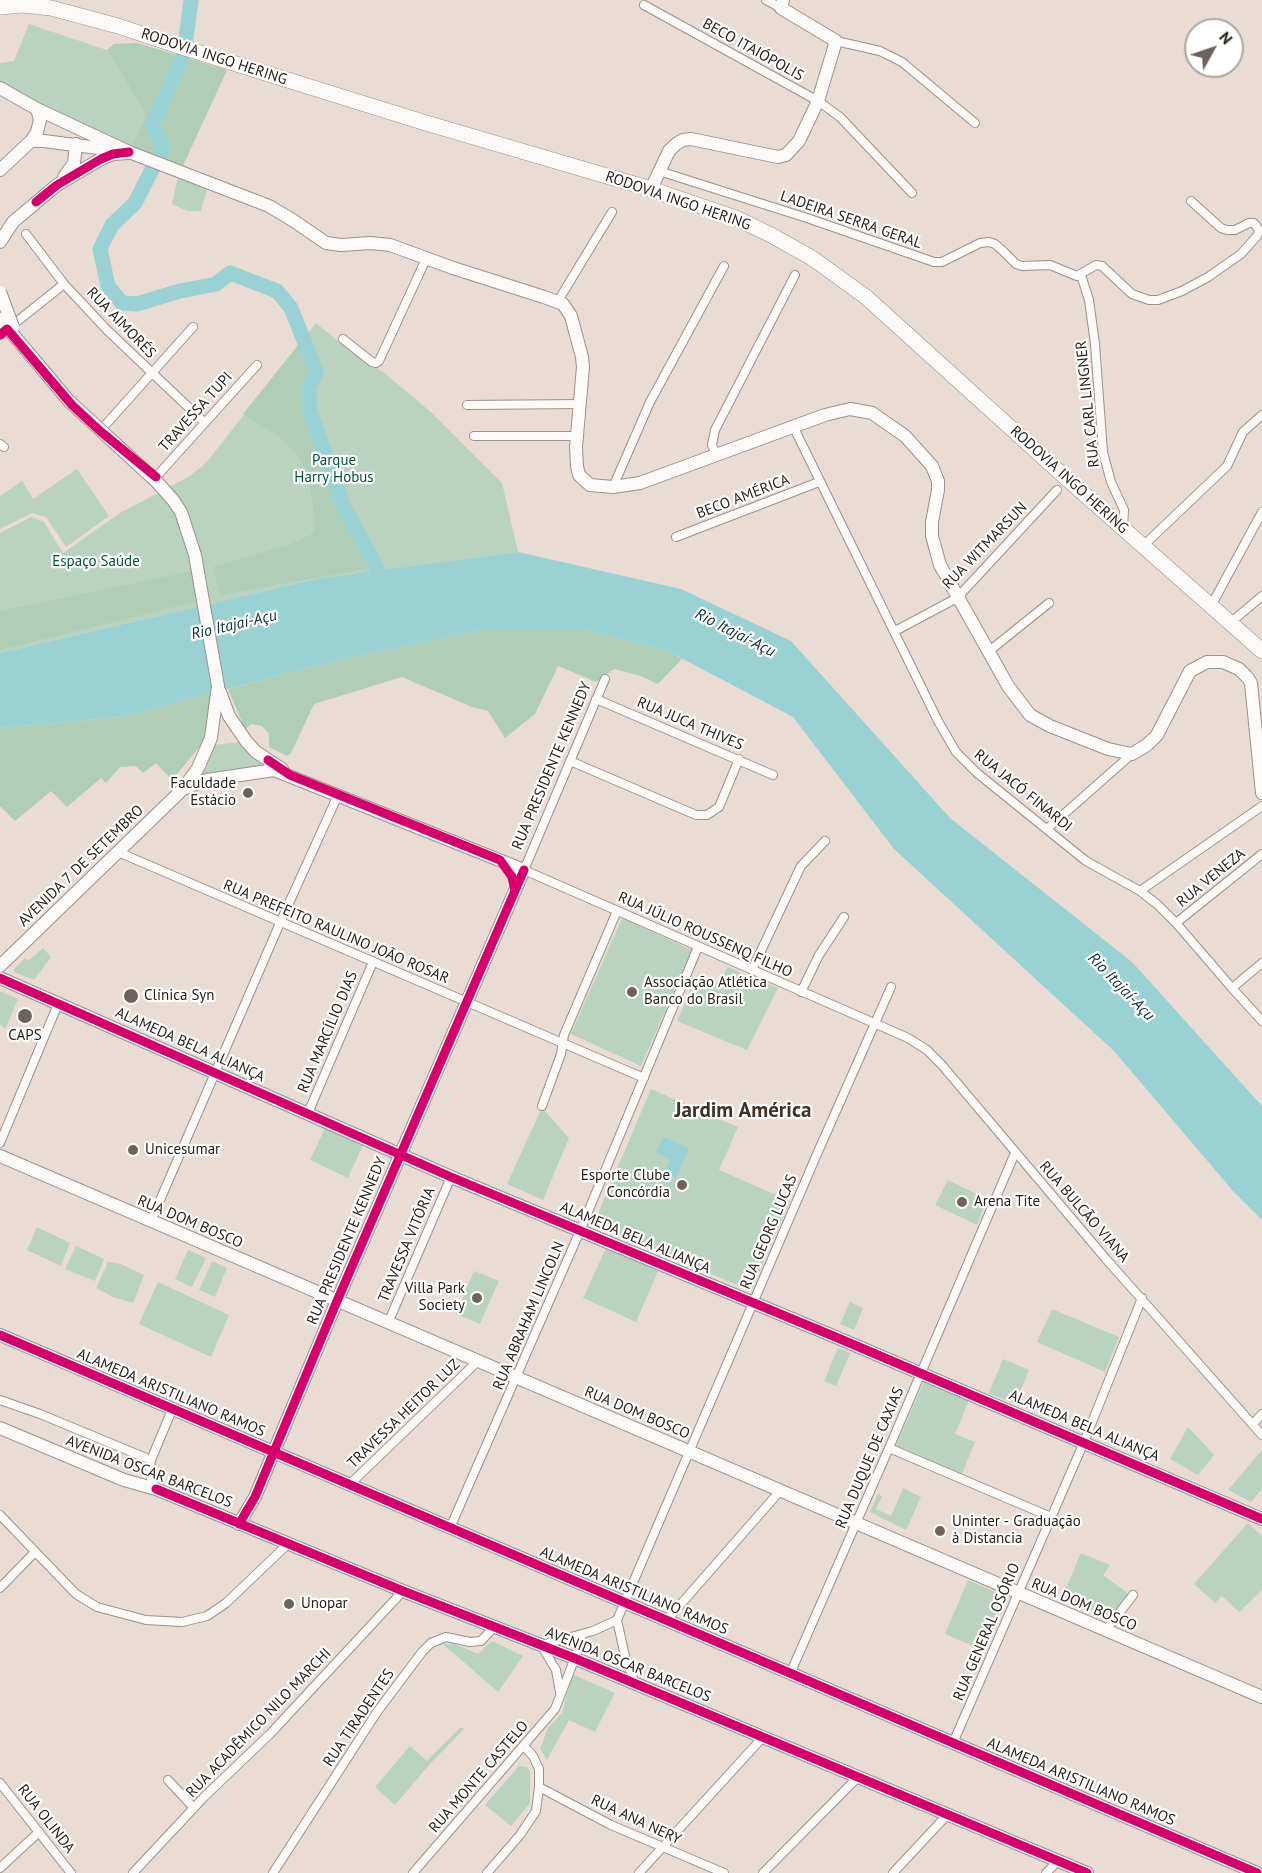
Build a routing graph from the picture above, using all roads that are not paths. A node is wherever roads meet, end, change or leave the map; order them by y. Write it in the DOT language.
graph roads {
  1 [pos="65,0"];
  2 [pos="766,0"];
  3 [pos="782,4"];
  4 [pos="644,5"];
  5 [pos="0,7"];
  6 [pos="118,26"];
  7 [pos="836,41"];
  8 [pos="0,88"];
  9 [pos="818,101"];
  10 [pos="37,109"];
  11 [pos="59,120"];
  12 [pos="975,123"];
  13 [pos="31,141"];
  14 [pos="76,144"];
  15 [pos="129,152"];
  16 [pos="0,170"];
  17 [pos="659,171"];
  18 [pos="57,185"];
  19 [pos="651,189"];
  20 [pos="912,192"];
  21 [pos="1191,201"];
  22 [pos="612,212"];
  23 [pos="26,234"];
  24 [pos="0,242"];
  25 [pos="426,259"];
  26 [pos="724,266"];
  27 [pos="795,275"];
  28 [pos="1081,275"];
  29 [pos="64,284"];
  30 [pos="0,292"];
  31 [pos="558,301"];
  32 [pos="2,326"];
  33 [pos="193,327"];
  34 [pos="344,339"];
  35 [pos="23,346"];
  36 [pos="257,365"];
  37 [pos="151,374"];
  38 [pos="580,404"];
  39 [pos="467,405"];
  40 [pos="1262,415"];
  41 [pos="205,423"];
  42 [pos="793,426"];
  43 [pos="100,431"];
  44 [pos="474,436"];
  45 [pos="577,436"];
  46 [pos="717,456"];
  47 [pos="819,482"];
  48 [pos="613,488"];
  49 [pos="1057,490"];
  50 [pos="1262,512"];
  51 [pos="1123,528"];
  52 [pos="676,537"];
  53 [pos="1143,546"];
  54 [pos="1262,596"];
  55 [pos="957,598"];
  56 [pos="1049,603"];
  57 [pos="1211,606"];
  58 [pos="1230,623"];
  59 [pos="895,631"];
  60 [pos="1262,651"];
  61 [pos="988,652"];
  62 [pos="605,679"];
  63 [pos="218,686"];
  64 [pos="596,699"];
  65 [pos="1132,754"];
  66 [pos="739,759"];
  67 [pos="570,761"];
  68 [pos="290,775"];
  69 [pos="773,775"];
  70 [pos="183,789"];
  71 [pos="1262,793"];
  72 [pos="338,795"];
  73 [pos="1262,806"];
  74 [pos="1047,829"];
  75 [pos="825,841"];
  76 [pos="118,852"];
  77 [pos="1262,854"];
  78 [pos="500,860"];
  79 [pos="524,870"];
  80 [pos="515,890"];
  81 [pos="1140,891"];
  82 [pos="617,911"];
  83 [pos="844,917"];
  84 [pos="280,923"];
  85 [pos="1176,923"];
  86 [pos="698,947"];
  87 [pos="373,962"];
  88 [pos="1262,963"];
  89 [pos="0,966"];
  90 [pos="752,970"];
  91 [pos="0,978"];
  92 [pos="891,987"];
  93 [pos="1232,988"];
  94 [pos="801,992"];
  95 [pos="466,1002"];
  96 [pos="58,1004"];
  97 [pos="1262,1021"];
  98 [pos="874,1023"];
  99 [pos="563,1044"];
  100 [pos="216,1073"];
  101 [pos="644,1078"];
  102 [pos="542,1106"];
  103 [pos="308,1113"];
  104 [pos="0,1143"];
  105 [pos="1015,1153"];
  106 [pos="0,1156"];
  107 [pos="401,1156"];
  108 [pos="451,1177"];
  109 [pos="151,1221"];
  110 [pos="580,1231"];
  111 [pos="1142,1298"];
  112 [pos="337,1301"];
  113 [pos="754,1304"];
  114 [pos="388,1323"];
  115 [pos="0,1335"];
  116 [pos="478,1361"];
  117 [pos="921,1373"];
  118 [pos="517,1378"];
  119 [pos="0,1400"];
  120 [pos="172,1410"];
  121 [pos="1262,1414"];
  122 [pos="1253,1424"];
  123 [pos="0,1428"];
  124 [pos="1262,1435"];
  125 [pos="1084,1442"];
  126 [pos="889,1448"];
  127 [pos="690,1452"];
  128 [pos="272,1453"];
  129 [pos="151,1460"];
  130 [pos="349,1485"];
  131 [pos="156,1489"];
  132 [pos="780,1491"];
  133 [pos="0,1515"];
  134 [pos="1051,1517"];
  135 [pos="1262,1519"];
  136 [pos="239,1524"];
  137 [pos="857,1524"];
  138 [pos="450,1528"];
  139 [pos="288,1544"];
  140 [pos="35,1552"];
  141 [pos="0,1588"];
  142 [pos="403,1591"];
  143 [pos="1018,1593"];
  144 [pos="1133,1595"];
  145 [pos="625,1603"];
  146 [pos="617,1620"];
  147 [pos="666,1621"];
  148 [pos="495,1626"];
  149 [pos="1106,1630"];
  150 [pos="582,1634"];
  151 [pos="541,1645"];
  152 [pos="574,1658"];
  153 [pos="790,1674"];
  154 [pos="635,1684"];
  155 [pos="560,1695"];
  156 [pos="1262,1698"];
  157 [pos="763,1737"];
  158 [pos="954,1743"];
  159 [pos="524,1746"];
  160 [pos="858,1777"];
  161 [pos="168,1780"];
  162 [pos="0,1783"];
  163 [pos="539,1787"];
  164 [pos="194,1808"];
  165 [pos="948,1815"];
  166 [pos="39,1832"];
  167 [pos="663,1847"];
  168 [pos="1058,1861"];
  169 [pos="0,1868"];
  170 [pos="71,1873"];
  171 [pos="133,1873"];
  172 [pos="273,1873"];
  173 [pos="413,1873"];
  174 [pos="487,1873"];
  175 [pos="639,1873"];
  176 [pos="724,1873"];
  177 [pos="763,1873"];
  178 [pos="893,1873"];
  179 [pos="1046,1873"];
  180 [pos="1087,1873"];
  181 [pos="1257,1873"];
  1 -- 6 [label="highway"];
  2 -- 3 [label="street"];
  3 -- 7 [label="street"];
  4 -- 9 [label="street, BECO ITAIÓPOLIS"];
  5 -- 6 [label="highway, RODOVIA INGO HERING"];
  6 -- 19 [label="highway, RODOVIA INGO HERING"];
  7 -- 9 [label="street"];
  7 -- 12 [label="street"];
  8 -- 10 [label="street"];
  9 -- 17 [label="street"];
  9 -- 20 [label="street, BECO ITAIÓPOLIS"];
  10 -- 11 [label="street"];
  10 -- 13 [label="street"];
  11 -- 14 [label="street"];
  11 -- 15 [label="street"];
  13 -- 14 [label="street"];
  13 -- 16 [label="street"];
  14 -- 15 [label="street"];
  14 -- 18 [label="street"];
  15 -- 18 [label="street"];
  15 -- 25 [label="street"];
  17 -- 19 [label="street"];
  17 -- 28 [label="street, LADEIRA SERRA GERAL"];
  18 -- 24 [label="street"];
  19 -- 51 [label="highway, RODOVIA INGO HERING"];
  21 -- 28 [label="street, LADEIRA SERRA GERAL"];
  22 -- 31 [label="street"];
  23 -- 29 [label="street, RUA AIMORÉS"];
  25 -- 31 [label="street"];
  25 -- 34 [label="street"];
  26 -- 48 [label="street"];
  27 -- 46 [label="street"];
  28 -- 51 [label="street, RUA CARL LINGNER"];
  29 -- 32 [label="street"];
  29 -- 37 [label="street, RUA AIMORÉS"];
  30 -- 35 [label="street, bridge"];
  31 -- 38 [label="street"];
  32 -- 35 [label="street, bridge"];
  32 -- 43 [label="street"];
  33 -- 37 [label="street"];
  35 -- 63 [label="street, bridge"];
  36 -- 41 [label="street, TRAVESSA TUPI"];
  37 -- 41 [label="street, RUA AIMORÉS"];
  37 -- 43 [label="street"];
  38 -- 39 [label="street"];
  38 -- 45 [label="street"];
  40 -- 53 [label="street"];
  41 -- 43 [label="street, TRAVESSA TUPI"];
  42 -- 46 [label="street"];
  42 -- 47 [label="street, RUA JACÓ FINARDI"];
  42 -- 55 [label="street"];
  44 -- 45 [label="street"];
  45 -- 48 [label="street"];
  46 -- 48 [label="street"];
  47 -- 52 [label="street, BECO AMÉRICA"];
  47 -- 59 [label="street, RUA JACÓ FINARDI"];
  49 -- 55 [label="street, RUA WITMARSUN"];
  50 -- 57 [label="street"];
  51 -- 53 [label="highway, RODOVIA INGO HERING"];
  53 -- 57 [label="highway, RODOVIA INGO HERING"];
  54 -- 58 [label="street"];
  55 -- 59 [label="street, RUA WITMARSUN"];
  55 -- 61 [label="street"];
  56 -- 61 [label="street"];
  57 -- 58 [label="highway, RODOVIA INGO HERING"];
  58 -- 60 [label="highway, RODOVIA INGO HERING"];
  59 -- 74 [label="street, RUA JACÓ FINARDI"];
  61 -- 65 [label="street"];
  62 -- 64 [label="street, RUA PRESIDENTE KENNEDY"];
  63 -- 68 [label="street"];
  63 -- 70 [label="street"];
  64 -- 66 [label="street, RUA JUCA THIVES"];
  64 -- 67 [label="street, RUA PRESIDENTE KENNEDY"];
  65 -- 71 [label="street"];
  65 -- 74 [label="street"];
  66 -- 67 [label="street"];
  66 -- 69 [label="street, RUA JUCA THIVES"];
  67 -- 79 [label="street, RUA PRESIDENTE KENNEDY"];
  68 -- 70 [label="street"];
  68 -- 72 [label="street"];
  70 -- 76 [label="street, AVENIDA 7 DE SETEMBRO"];
  72 -- 78 [label="street"];
  72 -- 84 [label="street"];
  73 -- 81 [label="street"];
  74 -- 81 [label="street, RUA JACÓ FINARDI"];
  75 -- 90 [label="street"];
  76 -- 84 [label="street, RUA PREFEITO RAULINO JOÃO ROSAR"];
  76 -- 89 [label="street, AVENIDA 7 DE SETEMBRO"];
  77 -- 85 [label="street, RUA VENEZA"];
  78 -- 79 [label="street"];
  78 -- 80 [label="street"];
  79 -- 80 [label="street, RUA PRESIDENTE KENNEDY"];
  79 -- 82 [label="street, RUA JÚLIO ROUSSENQ FILHO"];
  80 -- 95 [label="street, RUA PRESIDENTE KENNEDY"];
  81 -- 85 [label="street, RUA JACÓ FINARDI"];
  82 -- 86 [label="street, RUA JÚLIO ROUSSENQ FILHO"];
  82 -- 99 [label="street"];
  83 -- 94 [label="street"];
  84 -- 87 [label="street, RUA PREFEITO RAULINO JOÃO ROSAR"];
  84 -- 100 [label="street"];
  85 -- 93 [label="street, RUA JACÓ FINARDI"];
  86 -- 90 [label="street, RUA JÚLIO ROUSSENQ FILHO"];
  86 -- 101 [label="street, RUA ABRAHAM LINCOLN"];
  87 -- 95 [label="street, RUA PREFEITO RAULINO JOÃO ROSAR"];
  87 -- 103 [label="street, RUA MARCÍLIO DIAS"];
  88 -- 93 [label="street"];
  90 -- 94 [label="street, RUA JÚLIO ROUSSENQ FILHO"];
  91 -- 96 [label="street, ALAMEDA BELA ALIANÇA"];
  92 -- 98 [label="street, RUA GEORG LUCAS"];
  93 -- 97 [label="street, RUA JACÓ FINARDI"];
  94 -- 98 [label="street, RUA JÚLIO ROUSSENQ FILHO"];
  95 -- 99 [label="street, RUA PREFEITO RAULINO JOÃO ROSAR"];
  95 -- 107 [label="street, RUA PRESIDENTE KENNEDY"];
  96 -- 100 [label="street, ALAMEDA BELA ALIANÇA"];
  96 -- 104 [label="street"];
  98 -- 105 [label="street, RUA BULCÃO VIANA"];
  98 -- 113 [label="street, RUA GEORG LUCAS"];
  99 -- 101 [label="street, RUA PREFEITO RAULINO JOÃO ROSAR"];
  99 -- 102 [label="street"];
  100 -- 103 [label="street, ALAMEDA BELA ALIANÇA"];
  100 -- 109 [label="street"];
  101 -- 110 [label="street, RUA ABRAHAM LINCOLN"];
  103 -- 107 [label="street, ALAMEDA BELA ALIANÇA"];
  105 -- 111 [label="street, RUA BULCÃO VIANA"];
  105 -- 117 [label="street, RUA DUQUE DE CAXIAS"];
  106 -- 109 [label="street, RUA DOM BOSCO"];
  107 -- 108 [label="street, ALAMEDA BELA ALIANÇA"];
  107 -- 112 [label="street, RUA PRESIDENTE KENNEDY"];
  108 -- 110 [label="street, ALAMEDA BELA ALIANÇA"];
  108 -- 114 [label="street, TRAVESSA VITÓRIA"];
  109 -- 112 [label="street, RUA DOM BOSCO"];
  110 -- 113 [label="street, ALAMEDA BELA ALIANÇA"];
  110 -- 118 [label="street, RUA ABRAHAM LINCOLN"];
  111 -- 122 [label="street, RUA BULCÃO VIANA"];
  111 -- 125 [label="street, RUA GENERAL OSÓRIO"];
  112 -- 114 [label="street, RUA DOM BOSCO"];
  112 -- 128 [label="street, RUA PRESIDENTE KENNEDY"];
  113 -- 117 [label="street, ALAMEDA BELA ALIANÇA"];
  113 -- 127 [label="street, RUA GEORG LUCAS"];
  114 -- 116 [label="street, RUA DOM BOSCO"];
  115 -- 120 [label="street, ALAMEDA ARISTILIANO RAMOS"];
  116 -- 118 [label="street, RUA DOM BOSCO"];
  116 -- 130 [label="street, TRAVESSA HEITOR LUZ"];
  117 -- 125 [label="street, ALAMEDA BELA ALIANÇA"];
  117 -- 126 [label="street, RUA DUQUE DE CAXIAS"];
  118 -- 127 [label="street, RUA DOM BOSCO"];
  118 -- 138 [label="street, RUA ABRAHAM LINCOLN"];
  119 -- 129 [label="street"];
  120 -- 128 [label="street, ALAMEDA ARISTILIANO RAMOS"];
  120 -- 129 [label="street"];
  121 -- 122 [label="street"];
  122 -- 124 [label="street, RUA BULCÃO VIANA"];
  123 -- 131 [label="street, AVENIDA OSCAR BARCELOS"];
  125 -- 134 [label="street, RUA GENERAL OSÓRIO"];
  125 -- 135 [label="street, ALAMEDA BELA ALIANÇA"];
  126 -- 134 [label="street"];
  126 -- 137 [label="street, RUA DUQUE DE CAXIAS"];
  127 -- 132 [label="street, RUA DOM BOSCO"];
  127 -- 145 [label="street, RUA GEORG LUCAS"];
  128 -- 130 [label="street, ALAMEDA ARISTILIANO RAMOS"];
  128 -- 136 [label="street, RUA PRESIDENTE KENNEDY"];
  129 -- 131 [label="street"];
  130 -- 138 [label="street, ALAMEDA ARISTILIANO RAMOS"];
  131 -- 136 [label="street, AVENIDA OSCAR BARCELOS"];
  132 -- 137 [label="street, RUA DOM BOSCO"];
  132 -- 147 [label="street"];
  133 -- 140 [label="street"];
  134 -- 143 [label="street, RUA GENERAL OSÓRIO"];
  136 -- 139 [label="street, AVENIDA OSCAR BARCELOS"];
  137 -- 143 [label="street, RUA DOM BOSCO"];
  137 -- 153 [label="street, RUA DUQUE DE CAXIAS"];
  138 -- 145 [label="street, ALAMEDA ARISTILIANO RAMOS"];
  139 -- 140 [label="street"];
  139 -- 142 [label="street, AVENIDA OSCAR BARCELOS"];
  140 -- 141 [label="street"];
  142 -- 148 [label="street, AVENIDA OSCAR BARCELOS"];
  142 -- 164 [label="street, RUA ACADÊMICO NILO MARCHI"];
  143 -- 149 [label="street, RUA DOM BOSCO"];
  143 -- 158 [label="street, RUA GENERAL OSÓRIO"];
  144 -- 149 [label="street"];
  145 -- 146 [label="street, RUA GEORG LUCAS"];
  145 -- 147 [label="street, ALAMEDA ARISTILIANO RAMOS"];
  146 -- 150 [label="street"];
  146 -- 154 [label="street"];
  147 -- 153 [label="street, ALAMEDA ARISTILIANO RAMOS"];
  148 -- 151 [label="street, AVENIDA OSCAR BARCELOS"];
  148 -- 172 [label="street, RUA TIRADENTES"];
  149 -- 156 [label="street, RUA DOM BOSCO"];
  150 -- 151 [label="street"];
  150 -- 152 [label="street, RUA MONTE CASTELO"];
  151 -- 152 [label="street, AVENIDA OSCAR BARCELOS"];
  151 -- 155 [label="street"];
  152 -- 154 [label="street, AVENIDA OSCAR BARCELOS"];
  152 -- 155 [label="street, RUA MONTE CASTELO"];
  153 -- 158 [label="street, ALAMEDA ARISTILIANO RAMOS"];
  154 -- 157 [label="street, AVENIDA OSCAR BARCELOS"];
  155 -- 159 [label="street, RUA MONTE CASTELO"];
  157 -- 160 [label="street, AVENIDA OSCAR BARCELOS"];
  157 -- 167 [label="street"];
  158 -- 181 [label="street, ALAMEDA ARISTILIANO RAMOS"];
  159 -- 163 [label="street"];
  159 -- 173 [label="street, RUA MONTE CASTELO"];
  160 -- 165 [label="street, AVENIDA OSCAR BARCELOS"];
  160 -- 177 [label="street"];
  161 -- 164 [label="street"];
  162 -- 166 [label="street, RUA OLINDA"];
  163 -- 167 [label="street, RUA ANA NERY"];
  163 -- 174 [label="street"];
  164 -- 171 [label="street, RUA ACADÊMICO NILO MARCHI"];
  165 -- 168 [label="street, AVENIDA OSCAR BARCELOS"];
  165 -- 178 [label="street"];
  166 -- 169 [label="street"];
  166 -- 170 [label="street, RUA OLINDA"];
  167 -- 175 [label="street"];
  167 -- 176 [label="street, RUA ANA NERY"];
  168 -- 179 [label="street"];
  168 -- 180 [label="street, AVENIDA OSCAR BARCELOS"];
}
